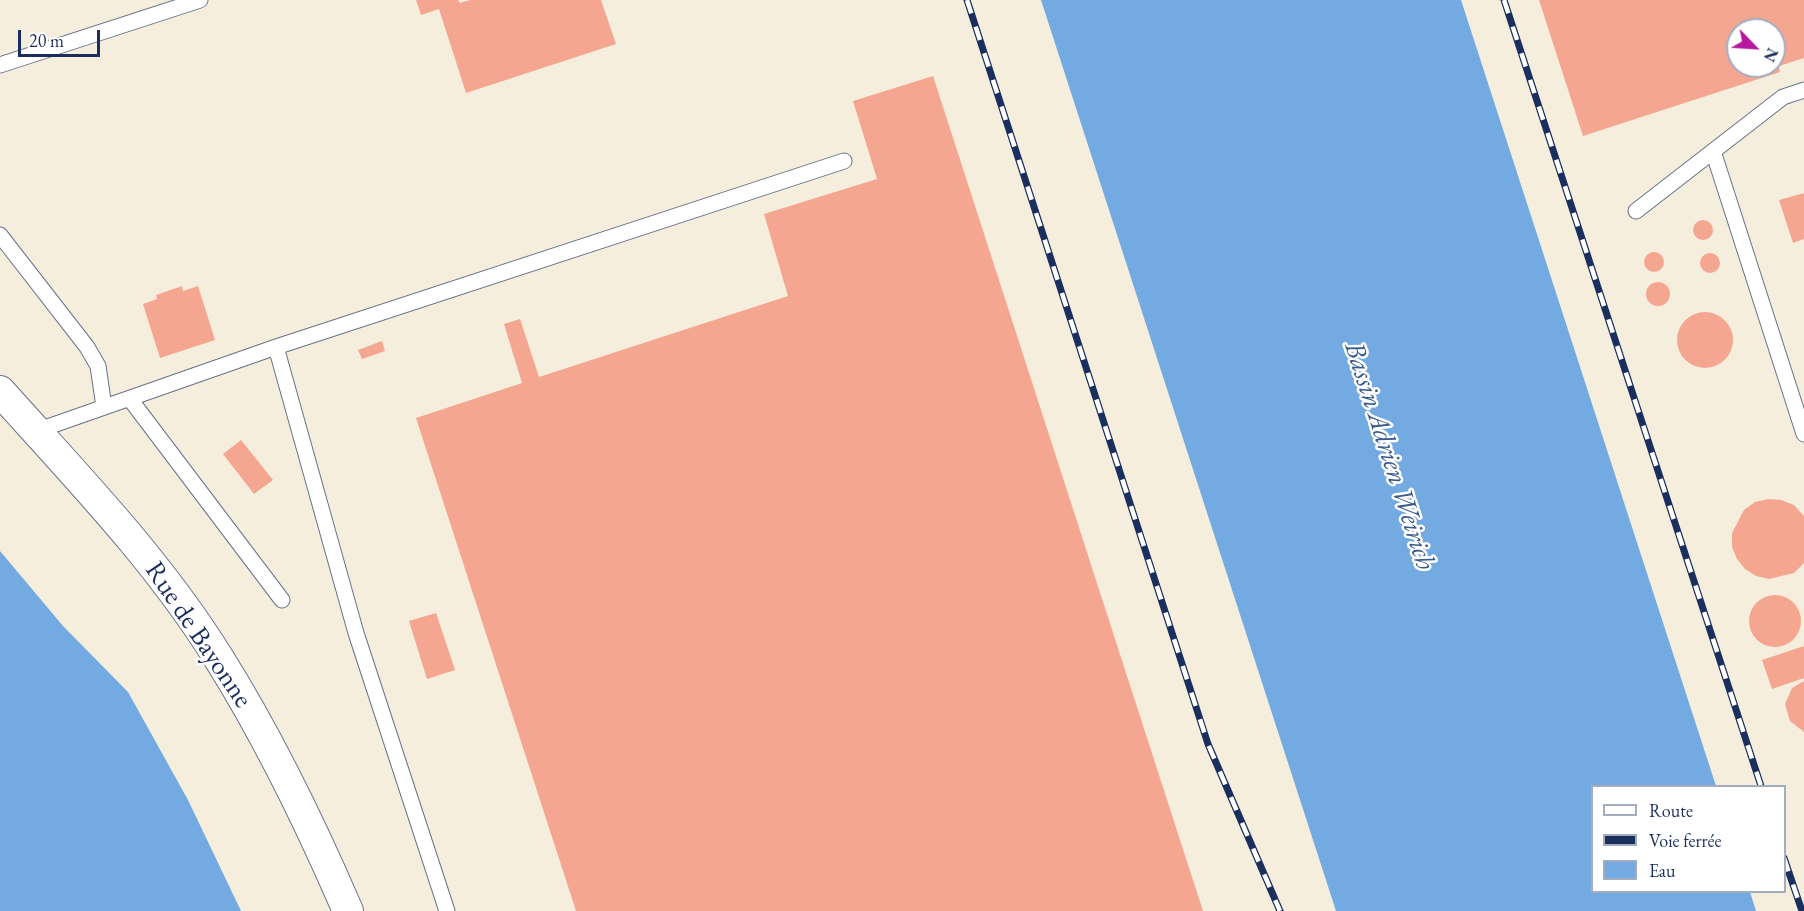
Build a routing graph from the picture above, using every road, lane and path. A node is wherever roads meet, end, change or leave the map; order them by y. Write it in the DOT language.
graph roads {
  1 [pos="200,0"];
  2 [pos="0,65"];
  3 [pos="1804,90"];
  4 [pos="1713,151"];
  5 [pos="844,161"];
  6 [pos="1636,211"];
  7 [pos="0,235"];
  8 [pos="276,347"];
  9 [pos="0,391"];
  10 [pos="129,399"];
  11 [pos="104,407"];
  12 [pos="36,431"];
  13 [pos="1804,434"];
  14 [pos="282,600"];
  15 [pos="348,911"];
  16 [pos="447,911"];
  1 -- 2 [label="lane"];
  3 -- 4 [label="lane"];
  4 -- 6 [label="lane"];
  4 -- 13 [label="lane"];
  5 -- 8 [label="lane"];
  7 -- 11 [label="lane"];
  8 -- 10 [label="lane"];
  8 -- 16 [label="lane"];
  9 -- 12 [label="street, Rue de Bayonne"];
  10 -- 11 [label="lane"];
  10 -- 14 [label="lane"];
  11 -- 12 [label="lane"];
  12 -- 15 [label="street, Rue de Bayonne"];
}
